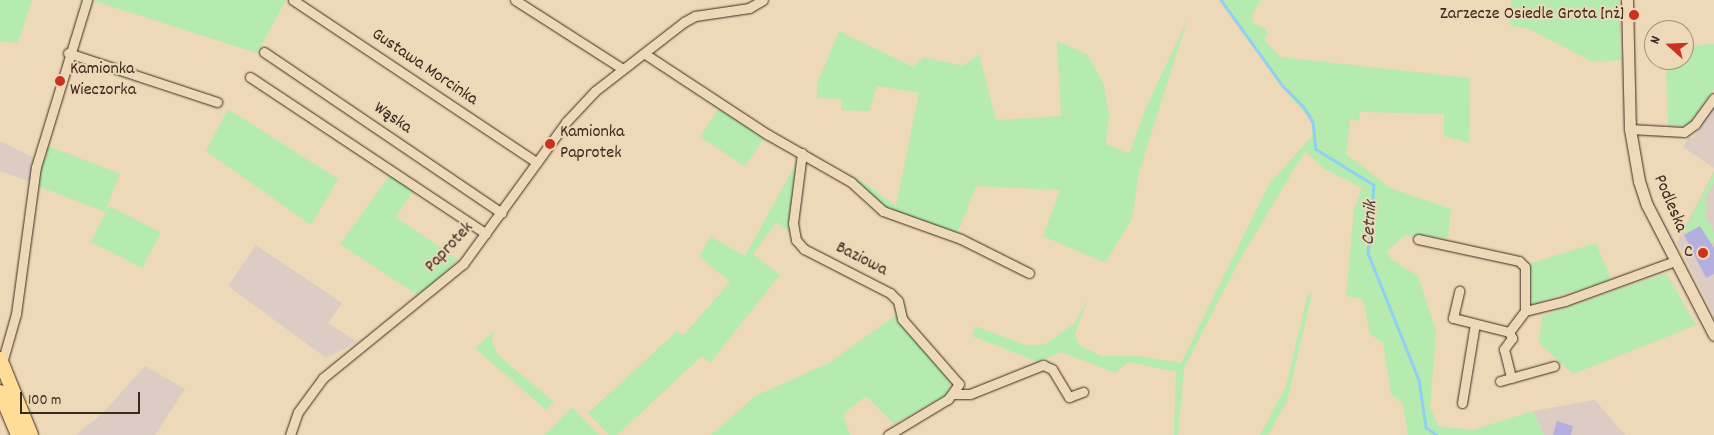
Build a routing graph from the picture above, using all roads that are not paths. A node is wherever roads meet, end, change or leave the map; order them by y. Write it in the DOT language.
graph roads {
  1 [pos="87,0"];
  2 [pos="293,0"];
  3 [pos="515,0"];
  4 [pos="763,0"];
  5 [pos="1627,0"];
  6 [pos="264,52"];
  7 [pos="68,53"];
  8 [pos="645,54"];
  9 [pos="623,69"];
  10 [pos="250,78"];
  11 [pos="1714,98"];
  12 [pos="217,102"];
  13 [pos="1630,129"];
  14 [pos="802,154"];
  15 [pos="537,163"];
  16 [pos="502,213"];
  17 [pos="486,234"];
  18 [pos="1418,239"];
  19 [pos="1675,261"];
  20 [pos="1029,273"];
  21 [pos="1459,291"];
  22 [pos="1525,311"];
  23 [pos="1475,324"];
  24 [pos="12,332"];
  25 [pos="1509,332"];
  26 [pos="1714,335"];
  27 [pos="0,338"];
  28 [pos="1,361"];
  29 [pos="1554,366"];
  30 [pos="1511,378"];
  31 [pos="1500,381"];
  32 [pos="0,392"];
  33 [pos="1083,392"];
  34 [pos="954,394"];
  35 [pos="1462,403"];
  36 [pos="4,409"];
  37 [pos="18,435"];
  38 [pos="31,435"];
  39 [pos="290,435"];
  40 [pos="888,435"];
  1 -- 7 [label="street"];
  2 -- 15 [label="street, Gustawa Morcinka"];
  3 -- 9 [label="street"];
  4 -- 8 [label="street, Paprotek"];
  5 -- 13 [label="street, Podleska"];
  6 -- 16 [label="street, Wąska"];
  7 -- 12 [label="street"];
  7 -- 24 [label="street"];
  8 -- 9 [label="street, Paprotek"];
  8 -- 14 [label="street"];
  9 -- 15 [label="street, Paprotek"];
  10 -- 17 [label="street"];
  11 -- 13 [label="street"];
  13 -- 19 [label="street, Podleska"];
  14 -- 20 [label="street"];
  14 -- 34 [label="street, Baziowa"];
  15 -- 16 [label="street, Paprotek"];
  16 -- 17 [label="street, Paprotek"];
  17 -- 39 [label="street, Paprotek"];
  18 -- 22 [label="street"];
  19 -- 22 [label="street"];
  19 -- 26 [label="street, Podleska"];
  21 -- 23 [label="street"];
  22 -- 25 [label="street"];
  23 -- 25 [label="street"];
  23 -- 35 [label="street"];
  24 -- 27 [label="street"];
  24 -- 28 [label="street"];
  25 -- 30 [label="street"];
  28 -- 38 [label="main road"];
  29 -- 30 [label="street"];
  30 -- 31 [label="street"];
  32 -- 36 [label="main road"];
  33 -- 34 [label="street"];
  34 -- 40 [label="street"];
  36 -- 37 [label="main road"];
}
